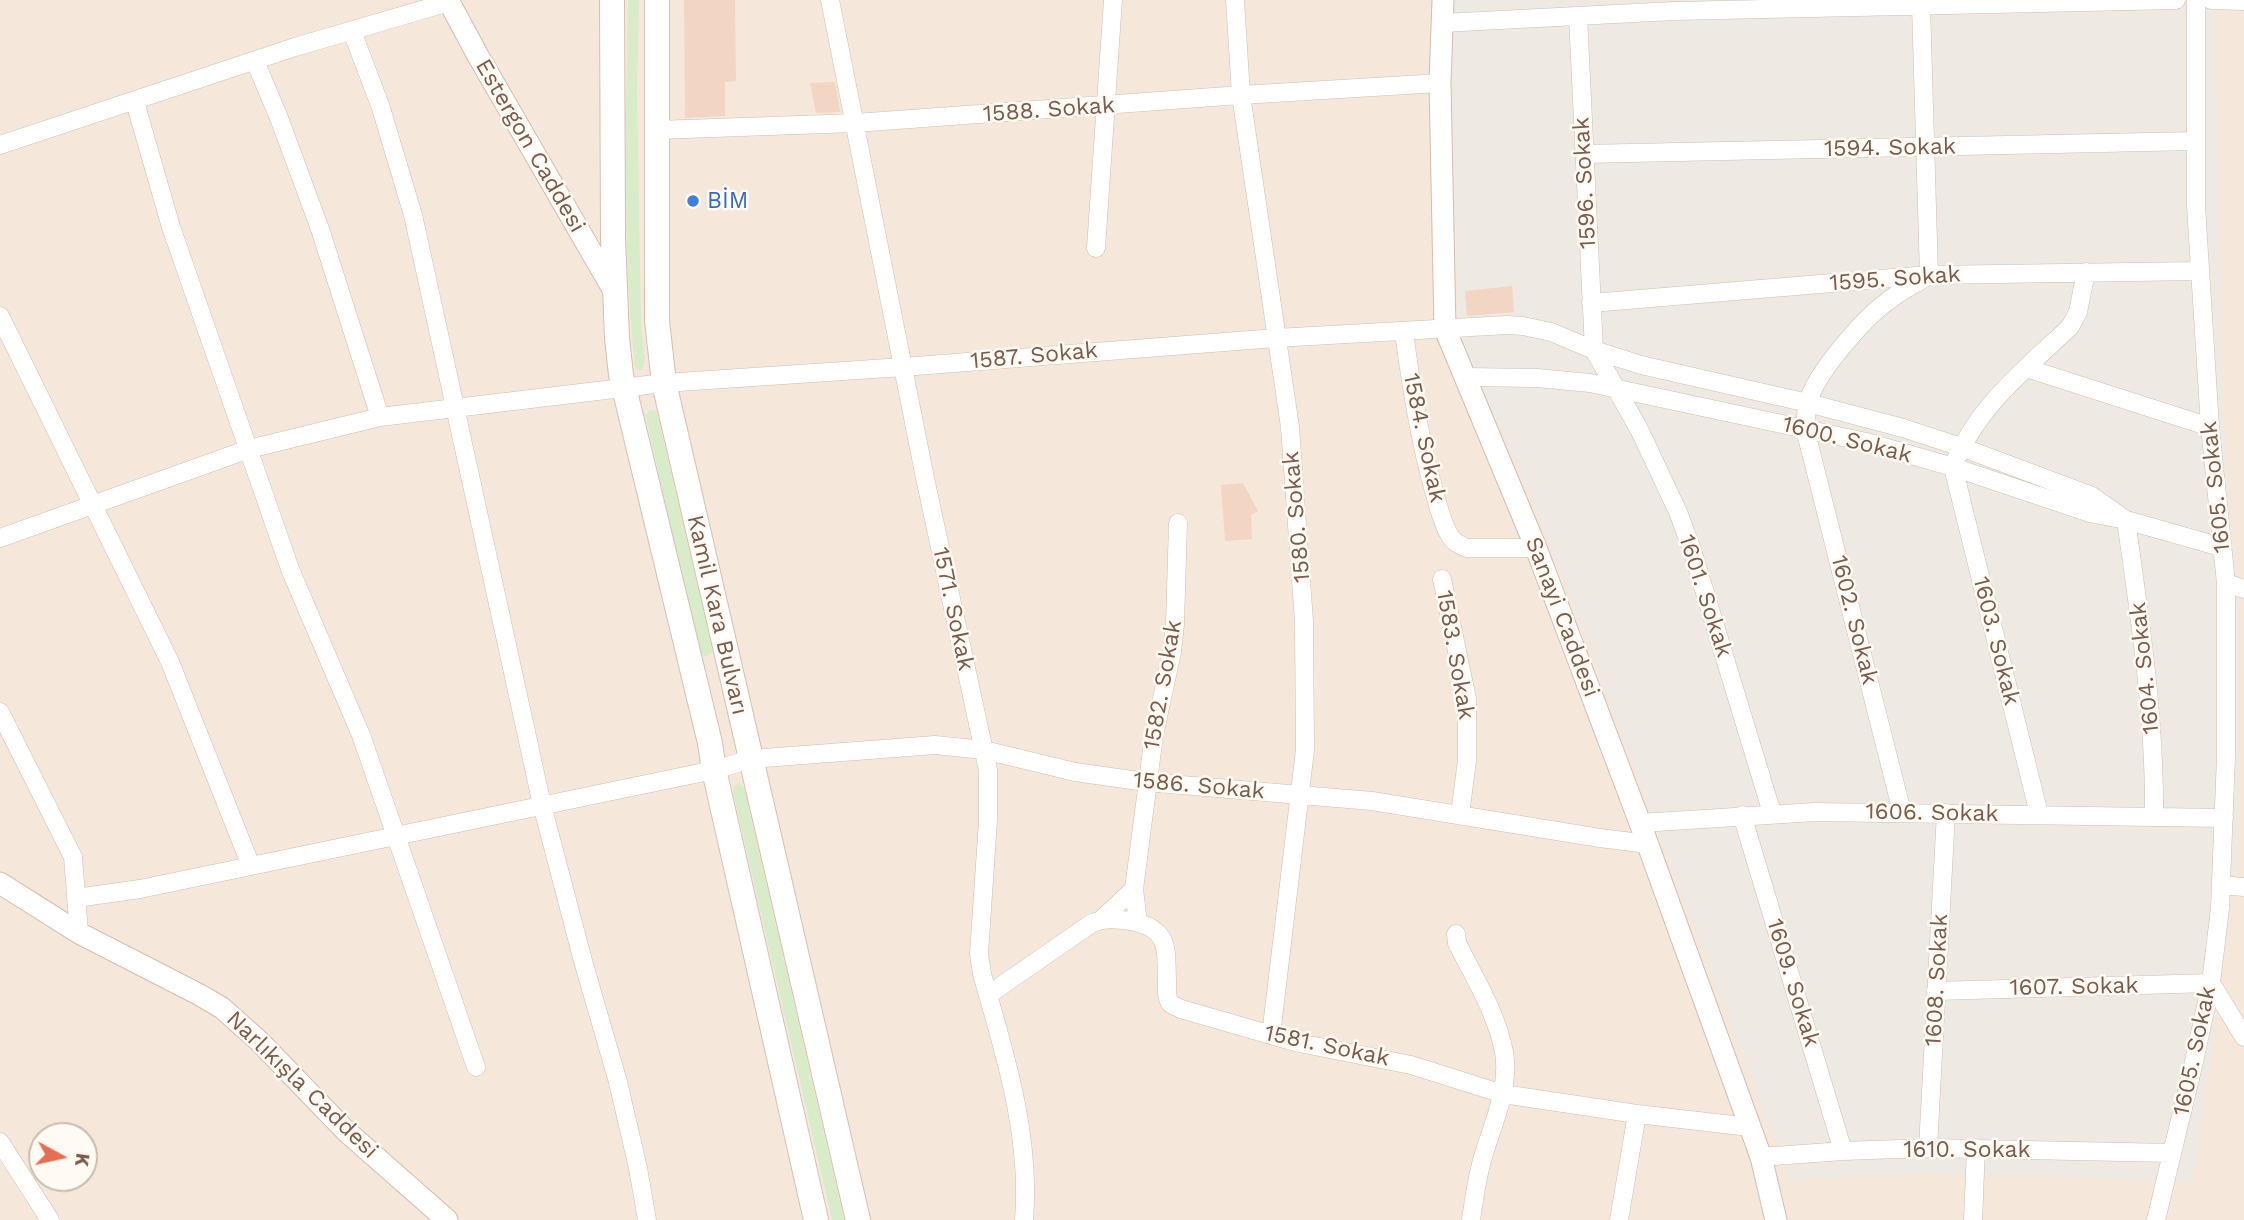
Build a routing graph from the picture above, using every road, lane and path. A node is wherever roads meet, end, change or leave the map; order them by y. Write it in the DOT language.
graph roads {
  1 [pos="612,0"];
  2 [pos="657,0"];
  3 [pos="830,0"];
  4 [pos="1113,0"];
  5 [pos="1235,0"];
  6 [pos="1443,0"];
  7 [pos="2176,0"];
  8 [pos="2196,0"];
  9 [pos="2211,0"];
  10 [pos="449,1"];
  11 [pos="2244,1"];
  12 [pos="1922,5"];
  13 [pos="1578,16"];
  14 [pos="1442,23"];
  15 [pos="352,31"];
  16 [pos="255,61"];
  17 [pos="1440,83"];
  18 [pos="1241,95"];
  19 [pos="135,102"];
  20 [pos="1107,105"];
  21 [pos="855,123"];
  22 [pos="657,130"];
  23 [pos="2195,141"];
  24 [pos="0,145"];
  25 [pos="1926,147"];
  26 [pos="1584,154"];
  27 [pos="1096,248"];
  28 [pos="2199,271"];
  29 [pos="2086,272"];
  30 [pos="1929,275"];
  31 [pos="614,291"];
  32 [pos="1591,303"];
  33 [pos="0,316"];
  34 [pos="1445,329"];
  35 [pos="1404,332"];
  36 [pos="1276,338"];
  37 [pos="1594,350"];
  38 [pos="903,367"];
  39 [pos="2026,368"];
  40 [pos="1465,377"];
  41 [pos="664,383"];
  42 [pos="624,387"];
  43 [pos="1616,387"];
  44 [pos="1808,403"];
  45 [pos="455,408"];
  46 [pos="380,416"];
  47 [pos="2210,427"];
  48 [pos="1805,429"];
  49 [pos="1961,447"];
  50 [pos="249,449"];
  51 [pos="1953,467"];
  52 [pos="91,504"];
  53 [pos="2126,520"];
  54 [pos="1178,523"];
  55 [pos="0,538"];
  56 [pos="2221,547"];
  57 [pos="1536,548"];
  58 [pos="1442,579"];
  59 [pos="2225,583"];
  60 [pos="2244,589"];
  61 [pos="0,712"];
  62 [pos="984,750"];
  63 [pos="751,759"];
  64 [pos="714,769"];
  65 [pos="1146,782"];
  66 [pos="1301,794"];
  67 [pos="542,805"];
  68 [pos="1902,812"];
  69 [pos="1772,813"];
  70 [pos="1946,813"];
  71 [pos="2039,814"];
  72 [pos="1460,815"];
  73 [pos="1742,815"];
  74 [pos="2154,817"];
  75 [pos="2224,818"];
  76 [pos="1640,822"];
  77 [pos="396,836"];
  78 [pos="1648,844"];
  79 [pos="251,866"];
  80 [pos="0,883"];
  81 [pos="2222,884"];
  82 [pos="2244,887"];
  83 [pos="1134,889"];
  84 [pos="76,898"];
  85 [pos="1102,919"];
  86 [pos="1138,923"];
  87 [pos="79,933"];
  88 [pos="1456,934"];
  89 [pos="2211,984"];
  90 [pos="1936,990"];
  91 [pos="988,995"];
  92 [pos="1271,1035"];
  93 [pos="2244,1037"];
  94 [pos="476,1066"];
  95 [pos="1503,1094"];
  96 [pos="1637,1114"];
  97 [pos="1750,1127"];
  98 [pos="0,1142"];
  99 [pos="1928,1148"];
  100 [pos="1976,1148"];
  101 [pos="1843,1151"];
  102 [pos="2172,1153"];
  103 [pos="1761,1157"];
  104 [pos="50,1220"];
  105 [pos="447,1220"];
  106 [pos="647,1220"];
  107 [pos="816,1220"];
  108 [pos="858,1220"];
  109 [pos="1024,1220"];
  110 [pos="1471,1220"];
  111 [pos="1619,1220"];
  112 [pos="1776,1220"];
  113 [pos="1973,1220"];
  114 [pos="2156,1220"];
  1 -- 31 [label="main road, Kamil Kara Bulvarı"];
  2 -- 22 [label="main road, Kamil Kara Bulvarı"];
  3 -- 21 [label="street, 1571. Sokak"];
  4 -- 20 [label="street"];
  5 -- 18 [label="street, 1580. Sokak"];
  6 -- 14 [label="street, Sanayi Caddesi"];
  7 -- 12 [label="street"];
  8 -- 23 [label="street, 1605. Sokak"];
  9 -- 11 [label="street"];
  10 -- 15 [label="street"];
  10 -- 31 [label="street, Estergon Caddesi"];
  12 -- 13 [label="street"];
  12 -- 25 [label="street"];
  13 -- 14 [label="street"];
  13 -- 26 [label="street, 1596. Sokak"];
  14 -- 17 [label="street, Sanayi Caddesi"];
  15 -- 16 [label="street"];
  15 -- 45 [label="street"];
  16 -- 19 [label="street"];
  16 -- 46 [label="street"];
  17 -- 18 [label="street, 1588. Sokak"];
  17 -- 34 [label="street, Sanayi Caddesi"];
  18 -- 20 [label="street, 1588. Sokak"];
  18 -- 36 [label="street, 1580. Sokak"];
  19 -- 24 [label="street"];
  19 -- 50 [label="street"];
  20 -- 21 [label="street, 1588. Sokak"];
  20 -- 27 [label="street"];
  21 -- 22 [label="street, 1588. Sokak"];
  21 -- 38 [label="street, 1571. Sokak"];
  22 -- 41 [label="main road, Kamil Kara Bulvarı"];
  23 -- 25 [label="street, 1594. Sokak"];
  23 -- 28 [label="street, 1605. Sokak"];
  25 -- 26 [label="street, 1594. Sokak"];
  25 -- 30 [label="street"];
  26 -- 32 [label="street, 1596. Sokak"];
  28 -- 29 [label="street, 1595. Sokak"];
  28 -- 47 [label="street, 1605. Sokak"];
  29 -- 30 [label="street, 1595. Sokak"];
  29 -- 39 [label="street"];
  30 -- 32 [label="street, 1595. Sokak"];
  30 -- 44 [label="street"];
  31 -- 42 [label="main road, Kamil Kara Bulvarı"];
  32 -- 37 [label="street, 1596. Sokak"];
  33 -- 52 [label="street"];
  34 -- 35 [label="street, 1587. Sokak"];
  34 -- 37 [label="street, 1587. Sokak"];
  34 -- 40 [label="street, Sanayi Caddesi"];
  35 -- 36 [label="street, 1587. Sokak"];
  35 -- 57 [label="street, 1584. Sokak"];
  36 -- 38 [label="street, 1587. Sokak"];
  36 -- 66 [label="street, 1580. Sokak"];
  37 -- 43 [label="street, 1601. Sokak"];
  37 -- 44 [label="street, 1587. Sokak"];
  38 -- 41 [label="street, 1587. Sokak"];
  38 -- 62 [label="street, 1571. Sokak"];
  39 -- 47 [label="street"];
  39 -- 49 [label="street"];
  40 -- 43 [label="street, 1600. Sokak"];
  40 -- 57 [label="street, Sanayi Caddesi"];
  41 -- 42 [label="street, 1587. Sokak"];
  41 -- 63 [label="main road, Kamil Kara Bulvarı"];
  42 -- 45 [label="street, 1587. Sokak"];
  42 -- 64 [label="main road, Kamil Kara Bulvarı"];
  43 -- 48 [label="street, 1600. Sokak"];
  43 -- 69 [label="street, 1601. Sokak"];
  44 -- 48 [label="street"];
  44 -- 49 [label="street, 1587. Sokak"];
  45 -- 46 [label="street, 1587. Sokak"];
  45 -- 67 [label="street"];
  46 -- 50 [label="street, 1587. Sokak"];
  47 -- 56 [label="street, 1605. Sokak"];
  48 -- 51 [label="street, 1600. Sokak"];
  48 -- 68 [label="street, 1602. Sokak"];
  49 -- 51 [label="street"];
  49 -- 53 [label="street, 1587. Sokak"];
  50 -- 52 [label="street, 1587. Sokak"];
  50 -- 77 [label="street"];
  51 -- 53 [label="street, 1600. Sokak"];
  51 -- 71 [label="street, 1603. Sokak"];
  52 -- 55 [label="street, 1587. Sokak"];
  52 -- 79 [label="street"];
  53 -- 56 [label="street, 1600. Sokak"];
  53 -- 74 [label="street, 1604. Sokak"];
  54 -- 65 [label="street, 1582. Sokak"];
  56 -- 59 [label="street, 1605. Sokak"];
  57 -- 76 [label="street, Sanayi Caddesi"];
  58 -- 72 [label="street, 1583. Sokak"];
  59 -- 60 [label="street"];
  59 -- 75 [label="street, 1605. Sokak"];
  61 -- 84 [label="street"];
  62 -- 63 [label="street, 1586. Sokak"];
  62 -- 65 [label="street, 1586. Sokak"];
  62 -- 91 [label="street, 1571. Sokak"];
  63 -- 64 [label="street, 1586. Sokak"];
  63 -- 108 [label="main road, Kamil Kara Bulvarı"];
  64 -- 67 [label="street, 1586. Sokak"];
  64 -- 107 [label="main road, Kamil Kara Bulvarı"];
  65 -- 66 [label="street, 1586. Sokak"];
  65 -- 83 [label="street, 1582. Sokak"];
  66 -- 72 [label="street, 1586. Sokak"];
  66 -- 92 [label="street, 1580. Sokak"];
  67 -- 77 [label="street, 1586. Sokak"];
  67 -- 106 [label="street"];
  68 -- 69 [label="street, 1606. Sokak"];
  68 -- 70 [label="street, 1606. Sokak"];
  69 -- 73 [label="street, 1606. Sokak"];
  70 -- 71 [label="street, 1606. Sokak"];
  70 -- 90 [label="street, 1608. Sokak"];
  71 -- 74 [label="street, 1606. Sokak"];
  72 -- 78 [label="street, 1586. Sokak"];
  73 -- 76 [label="street, 1606. Sokak"];
  73 -- 101 [label="street, 1609. Sokak"];
  74 -- 75 [label="street, 1606. Sokak"];
  75 -- 81 [label="street, 1605. Sokak"];
  76 -- 78 [label="street, Sanayi Caddesi"];
  77 -- 79 [label="street, 1586. Sokak"];
  77 -- 94 [label="street"];
  78 -- 97 [label="street, Sanayi Caddesi"];
  79 -- 84 [label="street, 1586. Sokak"];
  80 -- 87 [label="street, Narlıkışla Caddesi"];
  81 -- 82 [label="street"];
  81 -- 89 [label="street, 1605. Sokak"];
  83 -- 85 [label="street"];
  83 -- 86 [label="street, 1582. Sokak"];
  84 -- 87 [label="street"];
  85 -- 86 [label="street"];
  85 -- 91 [label="street"];
  86 -- 92 [label="street, 1581. Sokak"];
  87 -- 105 [label="street, Narlıkışla Caddesi"];
  88 -- 95 [label="street"];
  89 -- 90 [label="street, 1607. Sokak"];
  89 -- 93 [label="street"];
  89 -- 102 [label="street, 1605. Sokak"];
  90 -- 99 [label="street, 1608. Sokak"];
  91 -- 109 [label="street, 1571. Sokak"];
  92 -- 95 [label="street, 1581. Sokak"];
  95 -- 96 [label="street, 1581. Sokak"];
  95 -- 110 [label="street"];
  96 -- 97 [label="street, 1581. Sokak"];
  96 -- 111 [label="street"];
  97 -- 103 [label="street, Sanayi Caddesi"];
  98 -- 104 [label="street"];
  99 -- 100 [label="street, 1610. Sokak"];
  99 -- 101 [label="street, 1610. Sokak"];
  100 -- 102 [label="street, 1610. Sokak"];
  100 -- 113 [label="street"];
  101 -- 103 [label="street, 1610. Sokak"];
  102 -- 114 [label="street, 1605. Sokak"];
  103 -- 112 [label="street, Sanayi Caddesi"];
}
